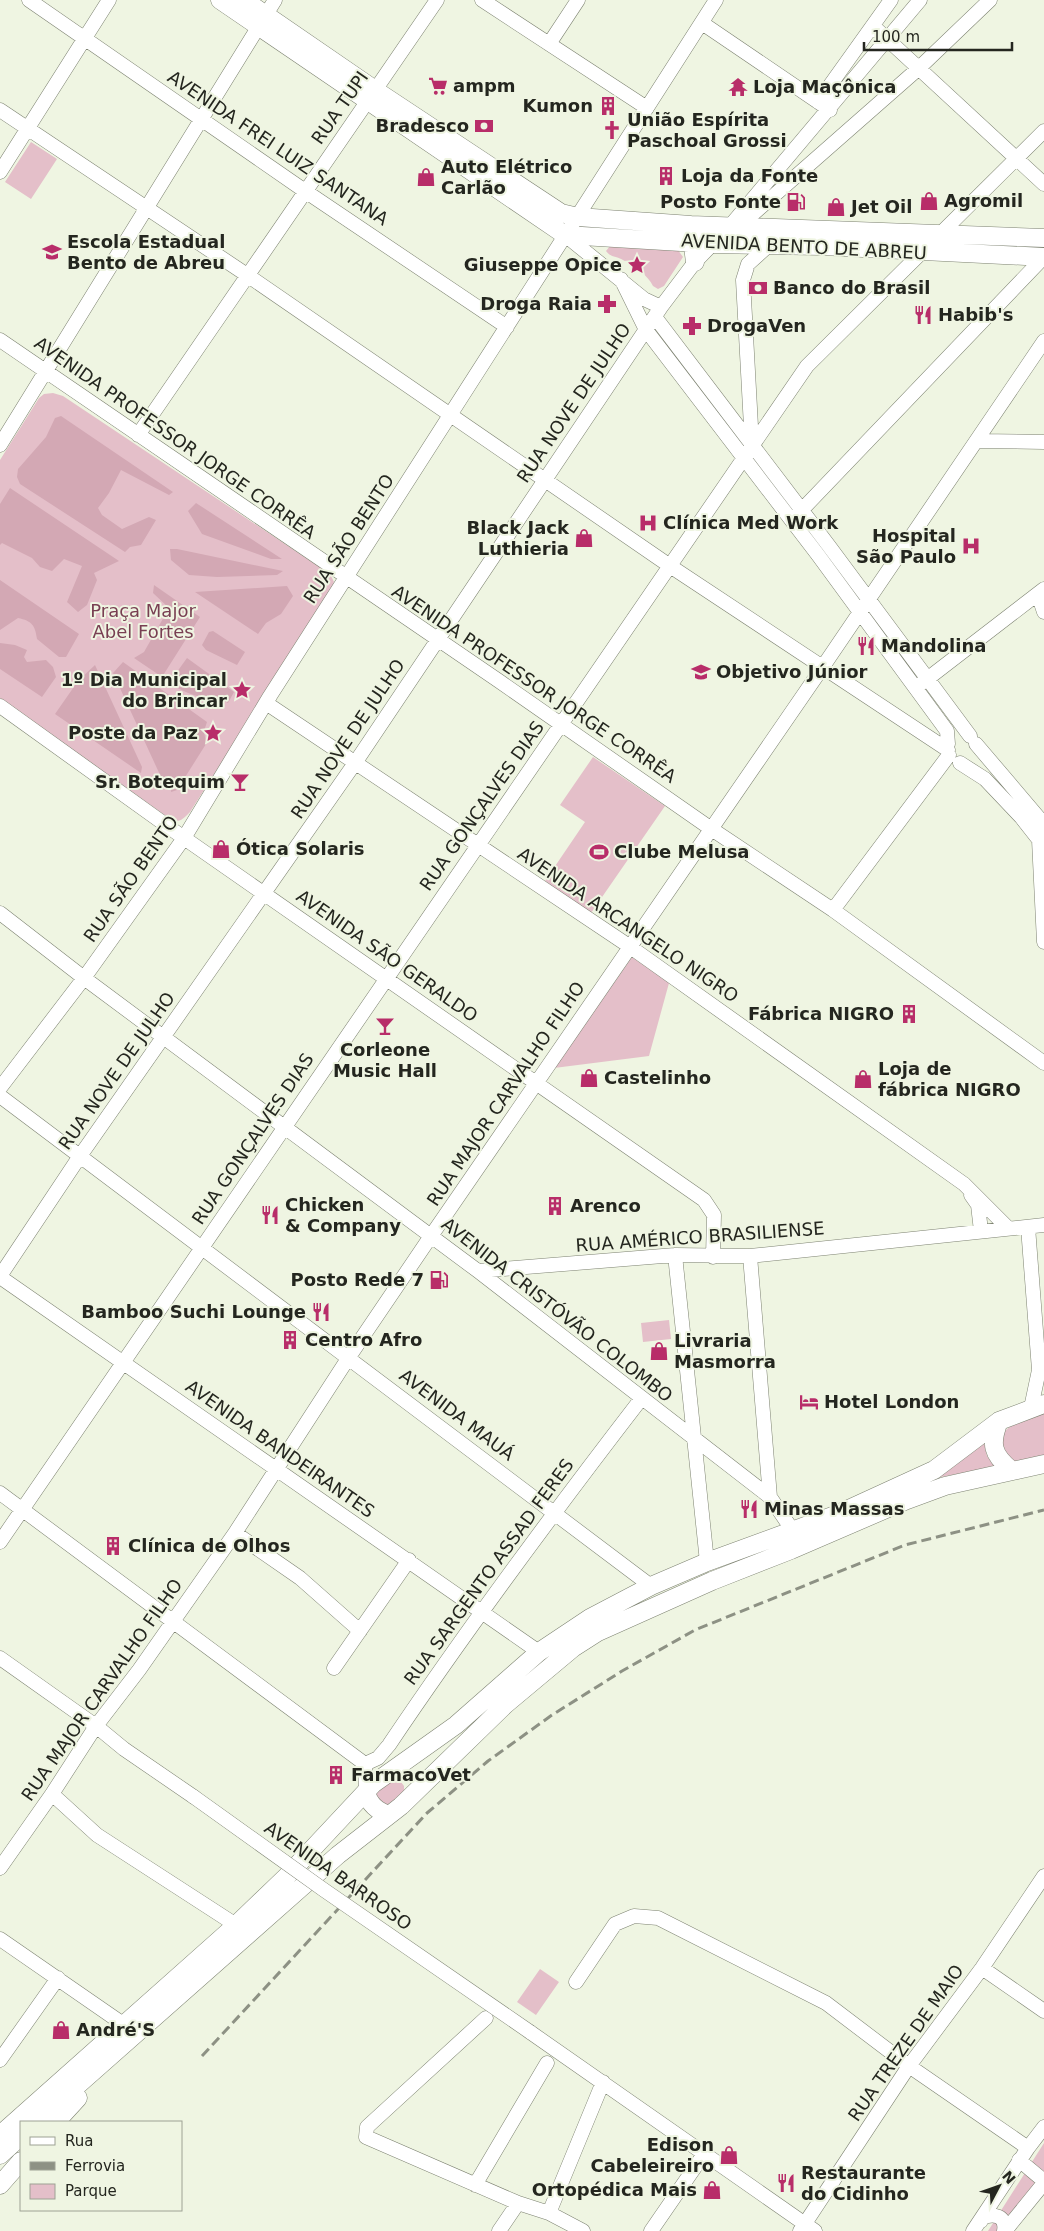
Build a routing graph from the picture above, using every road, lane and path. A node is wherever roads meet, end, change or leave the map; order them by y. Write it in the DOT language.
graph roads {
  1 [pos="29,0"];
  2 [pos="109,0"];
  3 [pos="220,0"];
  4 [pos="244,0"];
  5 [pos="275,0"];
  6 [pos="437,0"];
  7 [pos="482,0"];
  8 [pos="578,0"];
  9 [pos="716,0"];
  10 [pos="891,0"];
  11 [pos="920,0"];
  12 [pos="990,0"];
  13 [pos="262,21"];
  14 [pos="702,22"];
  15 [pos="873,26"];
  16 [pos="85,38"];
  17 [pos="887,38"];
  18 [pos="549,44"];
  19 [pos="919,68"];
  20 [pos="372,96"];
  21 [pos="824,106"];
  22 [pos="647,108"];
  23 [pos="0,110"];
  24 [pos="202,119"];
  25 [pos="27,129"];
  26 [pos="1044,131"];
  27 [pos="1018,158"];
  28 [pos="0,172"];
  29 [pos="1044,184"];
  30 [pos="305,191"];
  31 [pos="146,208"];
  32 [pos="578,217"];
  33 [pos="730,226"];
  34 [pos="691,234"];
  35 [pos="565,235"];
  36 [pos="940,235"];
  37 [pos="1044,238"];
  38 [pos="714,244"];
  39 [pos="769,245"];
  40 [pos="922,252"];
  41 [pos="1044,257"];
  42 [pos="695,262"];
  43 [pos="247,275"];
  44 [pos="621,279"];
  45 [pos="658,312"];
  46 [pos="507,326"];
  47 [pos="646,330"];
  48 [pos="0,340"];
  49 [pos="1044,341"];
  50 [pos="44,371"];
  51 [pos="451,416"];
  52 [pos="138,435"];
  53 [pos="977,441"];
  54 [pos="1044,442"];
  55 [pos="0,444"];
  56 [pos="752,445"];
  57 [pos="744,457"];
  58 [pos="544,480"];
  59 [pos="801,509"];
  60 [pos="792,521"];
  61 [pos="829,546"];
  62 [pos="818,555"];
  63 [pos="670,566"];
  64 [pos="346,578"];
  65 [pos="1041,592"];
  66 [pos="868,599"];
  67 [pos="860,611"];
  68 [pos="1044,612"];
  69 [pos="438,639"];
  70 [pos="822,668"];
  71 [pos="928,679"];
  72 [pos="916,688"];
  73 [pos="266,703"];
  74 [pos="0,706"];
  75 [pos="562,724"];
  76 [pos="973,740"];
  77 [pos="951,753"];
  78 [pos="355,763"];
  79 [pos="1032,812"];
  80 [pos="1044,825"];
  81 [pos="710,828"];
  82 [pos="184,838"];
  83 [pos="1041,841"];
  84 [pos="478,846"];
  85 [pos="264,894"];
  86 [pos="833,910"];
  87 [pos="0,913"];
  88 [pos="1044,942"];
  89 [pos="629,946"];
  90 [pos="84,978"];
  91 [pos="386,978"];
  92 [pos="164,1037"];
  93 [pos="1044,1062"];
  94 [pos="537,1083"];
  95 [pos="0,1088"];
  96 [pos="0,1096"];
  97 [pos="283,1127"];
  98 [pos="80,1156"];
  99 [pos="964,1184"];
  100 [pos="1044,1225"];
  101 [pos="1028,1226"];
  102 [pos="1008,1228"];
  103 [pos="981,1231"];
  104 [pos="431,1236"];
  105 [pos="201,1248"];
  106 [pos="675,1255"];
  107 [pos="713,1256"];
  108 [pos="750,1256"];
  109 [pos="478,1271"];
  110 [pos="0,1276"];
  111 [pos="1040,1309"];
  112 [pos="349,1357"];
  113 [pos="123,1362"];
  114 [pos="641,1398"];
  115 [pos="1038,1406"];
  116 [pos="999,1421"];
  117 [pos="695,1440"];
  118 [pos="1044,1464"];
  119 [pos="277,1470"];
  120 [pos="1012,1470"];
  121 [pos="0,1493"];
  122 [pos="770,1498"];
  123 [pos="21,1509"];
  124 [pos="554,1512"];
  125 [pos="793,1531"];
  126 [pos="236,1533"];
  127 [pos="0,1542"];
  128 [pos="409,1560"];
  129 [pos="707,1562"];
  130 [pos="651,1586"];
  131 [pos="482,1611"];
  132 [pos="172,1620"];
  133 [pos="360,1630"];
  134 [pos="539,1652"];
  135 [pos="0,1658"];
  136 [pos="334,1668"];
  137 [pos="96,1726"];
  138 [pos="394,1738"];
  139 [pos="84,1743"];
  140 [pos="124,1750"];
  141 [pos="365,1764"];
  142 [pos="402,1764"];
  143 [pos="366,1793"];
  144 [pos="52,1794"];
  145 [pos="412,1794"];
  146 [pos="389,1815"];
  147 [pos="0,1868"];
  148 [pos="1044,1876"];
  149 [pos="236,1925"];
  150 [pos="0,1939"];
  151 [pos="982,1968"];
  152 [pos="58,1978"];
  153 [pos="576,1982"];
  154 [pos="1044,2011"];
  155 [pos="486,2018"];
  156 [pos="123,2024"];
  157 [pos="120,2050"];
  158 [pos="0,2060"];
  159 [pos="547,2063"];
  160 [pos="909,2066"];
  161 [pos="603,2082"];
  162 [pos="37,2121"];
  163 [pos="57,2121"];
  164 [pos="1044,2127"];
  165 [pos="0,2135"];
  166 [pos="20,2137"];
  167 [pos="1028,2148"];
  168 [pos="704,2154"];
  169 [pos="0,2155"];
  170 [pos="1019,2160"];
  171 [pos="20,2162"];
  172 [pos="1044,2182"];
  173 [pos="0,2185"];
  174 [pos="475,2185"];
  175 [pos="518,2203"];
  176 [pos="548,2214"];
  177 [pos="982,2224"];
  178 [pos="806,2229"];
  179 [pos="499,2231"];
  180 [pos="583,2231"];
  181 [pos="651,2231"];
  182 [pos="973,2231"];
  183 [pos="1004,2231"];
  1 -- 16 [label="street, AVENIDA FREI LUIZ SANTANA"];
  2 -- 16 [label="street"];
  3 -- 13 [label="main road"];
  4 -- 13 [label="main road"];
  5 -- 13 [label="street"];
  6 -- 20 [label="street, RUA TUPI"];
  7 -- 18 [label="street"];
  8 -- 18 [label="street"];
  9 -- 14 [label="street, RUA SÃO BENTO"];
  10 -- 15 [label="street"];
  11 -- 17 [label="street"];
  12 -- 19 [label="street"];
  13 -- 20 [label="main road"];
  13 -- 24 [label="street"];
  14 -- 21 [label="street"];
  14 -- 22 [label="street, RUA SÃO BENTO"];
  15 -- 17 [label="street"];
  15 -- 21 [label="street"];
  16 -- 24 [label="street, AVENIDA FREI LUIZ SANTANA"];
  16 -- 25 [label="street"];
  17 -- 19 [label="street"];
  17 -- 21 [label="street"];
  18 -- 22 [label="street"];
  19 -- 27 [label="street"];
  19 -- 33 [label="street"];
  20 -- 30 [label="street, RUA TUPI"];
  20 -- 32 [label="main road, AVENIDA BENTO DE ABREU"];
  20 -- 35 [label="main road"];
  21 -- 33 [label="street, RUA NOVE DE JULHO"];
  22 -- 32 [label="street, RUA SÃO BENTO"];
  23 -- 25 [label="street"];
  24 -- 30 [label="street, AVENIDA FREI LUIZ SANTANA"];
  24 -- 31 [label="street"];
  25 -- 28 [label="street"];
  25 -- 31 [label="street"];
  26 -- 27 [label="street, RUA GONÇALVES DIAS"];
  27 -- 29 [label="street"];
  27 -- 36 [label="street, RUA GONÇALVES DIAS"];
  30 -- 43 [label="street, RUA TUPI"];
  30 -- 46 [label="street, AVENIDA FREI LUIZ SANTANA"];
  31 -- 43 [label="street"];
  31 -- 50 [label="street"];
  32 -- 34 [label="main road, AVENIDA BENTO DE ABREU"];
  32 -- 35 [label="street, RUA SÃO BENTO"];
  33 -- 34 [label="main road, AVENIDA BENTO DE ABREU"];
  33 -- 36 [label="main road, AVENIDA BENTO DE ABREU"];
  33 -- 38 [label="street, RUA NOVE DE JULHO"];
  34 -- 35 [label="main road, AVENIDA BENTO DE ABREU"];
  34 -- 38 [label="main road, AVENIDA BENTO DE ABREU"];
  34 -- 42 [label="main road"];
  35 -- 44 [label="street"];
  35 -- 46 [label="street, RUA SÃO BENTO"];
  36 -- 37 [label="main road, AVENIDA BENTO DE ABREU"];
  36 -- 40 [label="street, RUA GONÇALVES DIAS"];
  38 -- 39 [label="main road, AVENIDA BENTO DE ABREU"];
  38 -- 42 [label="street, RUA NOVE DE JULHO"];
  39 -- 40 [label="main road, AVENIDA BENTO DE ABREU"];
  39 -- 56 [label="street"];
  40 -- 41 [label="main road, AVENIDA BENTO DE ABREU"];
  40 -- 56 [label="street, RUA GONÇALVES DIAS"];
  41 -- 59 [label="street"];
  42 -- 45 [label="street, RUA NOVE DE JULHO"];
  43 -- 51 [label="street"];
  43 -- 52 [label="street, RUA TUPI"];
  44 -- 45 [label="street"];
  44 -- 47 [label="street"];
  45 -- 47 [label="street, RUA NOVE DE JULHO"];
  45 -- 56 [label="street"];
  46 -- 51 [label="street, RUA SÃO BENTO"];
  47 -- 57 [label="street"];
  47 -- 58 [label="street, RUA NOVE DE JULHO"];
  48 -- 50 [label="street, AVENIDA PROFESSOR JORGE CORRÊA"];
  49 -- 53 [label="street, RUA MAJOR CARVALHO FILHO"];
  50 -- 52 [label="street, AVENIDA PROFESSOR JORGE CORRÊA"];
  50 -- 55 [label="street"];
  51 -- 58 [label="street"];
  51 -- 64 [label="street, RUA SÃO BENTO"];
  52 -- 64 [label="street, AVENIDA PROFESSOR JORGE CORRÊA"];
  53 -- 54 [label="street"];
  53 -- 66 [label="street, RUA MAJOR CARVALHO FILHO"];
  56 -- 57 [label="street, RUA GONÇALVES DIAS"];
  56 -- 59 [label="street"];
  57 -- 60 [label="street"];
  57 -- 63 [label="street, RUA GONÇALVES DIAS"];
  58 -- 63 [label="street"];
  58 -- 69 [label="street, RUA NOVE DE JULHO"];
  59 -- 60 [label="street"];
  59 -- 61 [label="street"];
  60 -- 62 [label="street"];
  61 -- 62 [label="street"];
  61 -- 66 [label="street"];
  62 -- 67 [label="street"];
  63 -- 70 [label="street"];
  63 -- 75 [label="street, RUA GONÇALVES DIAS"];
  64 -- 69 [label="street, AVENIDA PROFESSOR JORGE CORRÊA"];
  64 -- 73 [label="street, RUA SÃO BENTO"];
  65 -- 68 [label="street"];
  65 -- 71 [label="street"];
  66 -- 67 [label="street, RUA MAJOR CARVALHO FILHO"];
  66 -- 71 [label="street"];
  67 -- 70 [label="street, RUA MAJOR CARVALHO FILHO"];
  67 -- 72 [label="street"];
  69 -- 75 [label="street, AVENIDA PROFESSOR JORGE CORRÊA"];
  69 -- 78 [label="street, RUA NOVE DE JULHO"];
  70 -- 77 [label="street"];
  70 -- 81 [label="street, RUA MAJOR CARVALHO FILHO"];
  71 -- 72 [label="street"];
  71 -- 76 [label="street"];
  72 -- 77 [label="street"];
  73 -- 78 [label="street, AVENIDA ARCANGELO NIGRO"];
  73 -- 82 [label="street, RUA SÃO BENTO"];
  74 -- 82 [label="street, AVENIDA SÃO GERALDO"];
  75 -- 81 [label="street, AVENIDA PROFESSOR JORGE CORRÊA"];
  75 -- 84 [label="street, RUA GONÇALVES DIAS"];
  76 -- 77 [label="street"];
  76 -- 77 [label="street"];
  76 -- 79 [label="street"];
  77 -- 79 [label="street"];
  77 -- 86 [label="street"];
  78 -- 84 [label="street, AVENIDA ARCANGELO NIGRO"];
  78 -- 85 [label="street, RUA NOVE DE JULHO"];
  79 -- 80 [label="street"];
  79 -- 83 [label="street"];
  80 -- 83 [label="street"];
  81 -- 86 [label="street, AVENIDA PROFESSOR JORGE CORRÊA"];
  81 -- 89 [label="street, RUA MAJOR CARVALHO FILHO"];
  82 -- 85 [label="street, AVENIDA SÃO GERALDO"];
  82 -- 90 [label="street, RUA SÃO BENTO"];
  83 -- 88 [label="street"];
  84 -- 89 [label="street, AVENIDA ARCANGELO NIGRO"];
  84 -- 91 [label="street, RUA GONÇALVES DIAS"];
  85 -- 91 [label="street, AVENIDA SÃO GERALDO"];
  85 -- 92 [label="street, RUA NOVE DE JULHO"];
  86 -- 93 [label="street, AVENIDA PROFESSOR JORGE CORRÊA"];
  87 -- 90 [label="street, AVENIDA CRISTÓVÃO COLOMBO"];
  89 -- 94 [label="street, RUA MAJOR CARVALHO FILHO"];
  89 -- 99 [label="street, AVENIDA ARCANGELO NIGRO"];
  90 -- 92 [label="street, AVENIDA CRISTÓVÃO COLOMBO"];
  90 -- 95 [label="street, RUA SÃO BENTO"];
  91 -- 94 [label="street, AVENIDA SÃO GERALDO"];
  91 -- 97 [label="street, RUA GONÇALVES DIAS"];
  92 -- 97 [label="street, AVENIDA CRISTÓVÃO COLOMBO"];
  92 -- 98 [label="street, RUA NOVE DE JULHO"];
  94 -- 104 [label="street, RUA MAJOR CARVALHO FILHO"];
  94 -- 107 [label="street, AVENIDA SÃO GERALDO"];
  96 -- 98 [label="street, AVENIDA MAUÁ"];
  97 -- 104 [label="street, AVENIDA CRISTÓVÃO COLOMBO"];
  97 -- 105 [label="street, RUA GONÇALVES DIAS"];
  98 -- 105 [label="street, AVENIDA MAUÁ"];
  98 -- 110 [label="street, RUA NOVE DE JULHO"];
  99 -- 102 [label="street, AVENIDA ARCANGELO NIGRO"];
  99 -- 103 [label="street, AVENIDA ARCANGELO NIGRO"];
  100 -- 101 [label="street, RUA AMÉRICO BRASILIENSE"];
  101 -- 102 [label="street, RUA AMÉRICO BRASILIENSE"];
  101 -- 111 [label="street"];
  102 -- 103 [label="street, RUA AMÉRICO BRASILIENSE"];
  103 -- 108 [label="street, RUA AMÉRICO BRASILIENSE"];
  104 -- 109 [label="street, AVENIDA CRISTÓVÃO COLOMBO"];
  104 -- 112 [label="street, RUA MAJOR CARVALHO FILHO"];
  105 -- 112 [label="street, AVENIDA MAUÁ"];
  105 -- 113 [label="street, RUA GONÇALVES DIAS"];
  106 -- 107 [label="street, RUA AMÉRICO BRASILIENSE"];
  106 -- 109 [label="street, RUA AMÉRICO BRASILIENSE"];
  106 -- 117 [label="street"];
  107 -- 108 [label="street, RUA AMÉRICO BRASILIENSE"];
  108 -- 122 [label="street"];
  109 -- 114 [label="street, AVENIDA CRISTÓVÃO COLOMBO"];
  110 -- 113 [label="street, AVENIDA BANDEIRANTES"];
  111 -- 115 [label="street"];
  112 -- 119 [label="street, RUA MAJOR CARVALHO FILHO"];
  112 -- 124 [label="street, AVENIDA MAUÁ"];
  113 -- 119 [label="street, AVENIDA BANDEIRANTES"];
  113 -- 123 [label="street, RUA GONÇALVES DIAS"];
  114 -- 117 [label="street, AVENIDA CRISTÓVÃO COLOMBO"];
  114 -- 124 [label="street, RUA SARGENTO ASSAD FERES"];
  115 -- 116 [label="main road"];
  116 -- 120 [label="main road"];
  116 -- 125 [label="main road"];
  117 -- 122 [label="street, AVENIDA CRISTÓVÃO COLOMBO"];
  117 -- 129 [label="street"];
  118 -- 120 [label="main road"];
  119 -- 126 [label="street, RUA MAJOR CARVALHO FILHO"];
  119 -- 128 [label="street, AVENIDA BANDEIRANTES"];
  120 -- 145 [label="main road"];
  121 -- 123 [label="street"];
  122 -- 125 [label="street, AVENIDA CRISTÓVÃO COLOMBO"];
  123 -- 127 [label="street, RUA GONÇALVES DIAS"];
  123 -- 132 [label="street"];
  124 -- 130 [label="street, AVENIDA MAUÁ"];
  124 -- 131 [label="street, RUA SARGENTO ASSAD FERES"];
  125 -- 129 [label="main road"];
  126 -- 132 [label="street, RUA MAJOR CARVALHO FILHO"];
  126 -- 133 [label="street"];
  128 -- 131 [label="street, AVENIDA BANDEIRANTES"];
  128 -- 133 [label="street"];
  129 -- 130 [label="main road"];
  130 -- 134 [label="main road"];
  131 -- 134 [label="street, AVENIDA BANDEIRANTES"];
  131 -- 138 [label="street, RUA SARGENTO ASSAD FERES"];
  132 -- 137 [label="street, RUA MAJOR CARVALHO FILHO"];
  132 -- 141 [label="street"];
  133 -- 136 [label="street"];
  134 -- 142 [label="main road"];
  135 -- 137 [label="street, AVENIDA BARROSO"];
  137 -- 139 [label="street, RUA MAJOR CARVALHO FILHO"];
  137 -- 140 [label="street, AVENIDA BARROSO"];
  138 -- 141 [label="street, RUA SARGENTO ASSAD FERES"];
  138 -- 142 [label="street"];
  139 -- 140 [label="street, AVENIDA BARROSO"];
  139 -- 144 [label="street, RUA MAJOR CARVALHO FILHO"];
  140 -- 161 [label="street, AVENIDA BARROSO, bridge"];
  141 -- 143 [label="street"];
  142 -- 143 [label="main road"];
  142 -- 145 [label="main road"];
  143 -- 146 [label="main road"];
  143 -- 149 [label="main road"];
  144 -- 147 [label="street, RUA MAJOR CARVALHO FILHO"];
  144 -- 149 [label="street"];
  145 -- 146 [label="main road"];
  146 -- 157 [label="main road"];
  148 -- 151 [label="street, RUA TREZE DE MAIO"];
  149 -- 156 [label="main road"];
  150 -- 152 [label="street"];
  151 -- 154 [label="street"];
  151 -- 160 [label="street, RUA TREZE DE MAIO"];
  152 -- 156 [label="street"];
  152 -- 158 [label="street"];
  153 -- 160 [label="street"];
  155 -- 174 [label="street"];
  156 -- 165 [label="main road"];
  157 -- 162 [label="main road"];
  157 -- 163 [label="main road"];
  159 -- 174 [label="street"];
  160 -- 167 [label="street"];
  160 -- 178 [label="street, RUA TREZE DE MAIO"];
  161 -- 168 [label="street, AVENIDA BARROSO"];
  161 -- 176 [label="street"];
  164 -- 167 [label="street"];
  166 -- 169 [label="main road"];
  167 -- 170 [label="street"];
  168 -- 178 [label="street, AVENIDA BARROSO"];
  168 -- 181 [label="street"];
  170 -- 172 [label="street"];
  170 -- 177 [label="street"];
  171 -- 173 [label="main road"];
  172 -- 183 [label="street"];
  174 -- 175 [label="street"];
  175 -- 176 [label="street"];
  175 -- 179 [label="street"];
  176 -- 180 [label="street"];
  177 -- 182 [label="street"];
  177 -- 183 [label="street"];
}
